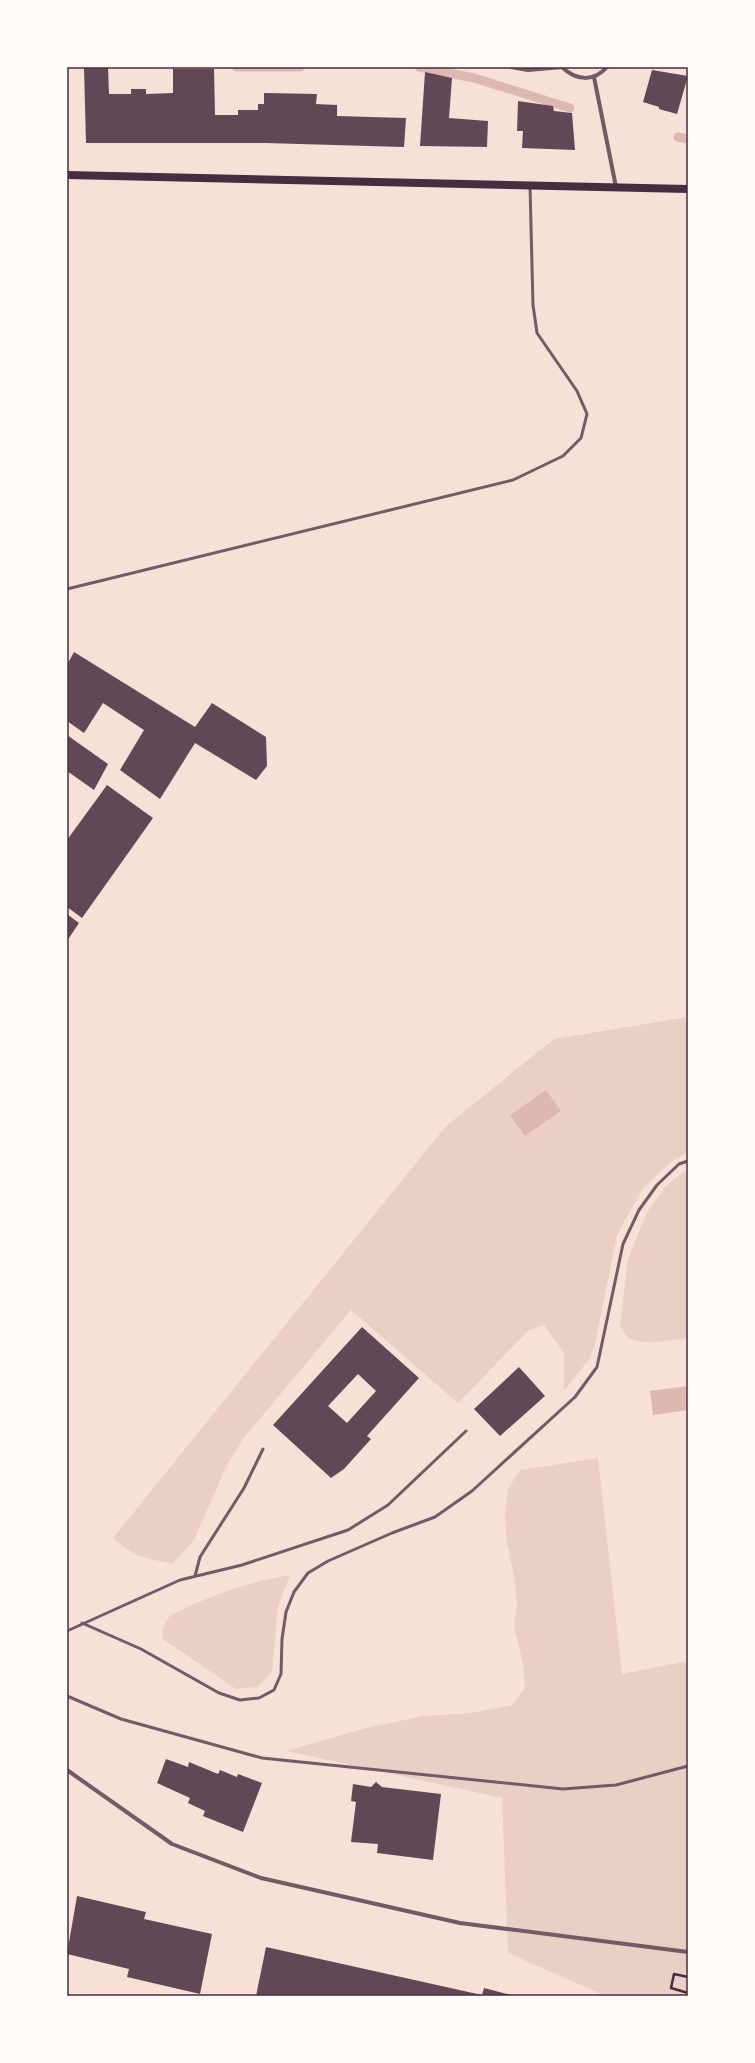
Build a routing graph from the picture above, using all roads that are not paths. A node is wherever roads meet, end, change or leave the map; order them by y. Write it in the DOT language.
graph roads {
  1 [pos="511,67"];
  2 [pos="562,67"];
  3 [pos="608,67"];
  4 [pos="594,77"];
  5 [pos="67,175"];
  6 [pos="530,186"];
  7 [pos="616,187"];
  8 [pos="688,189"];
  9 [pos="67,589"];
  10 [pos="688,1161"];
  11 [pos="466,1431"];
  12 [pos="263,1449"];
  13 [pos="195,1576"];
  14 [pos="82,1623"];
  15 [pos="67,1631"];
  16 [pos="67,1696"];
  17 [pos="688,1766"];
  18 [pos="67,1770"];
  19 [pos="688,1952"];
  1 -- 2 [label="street"];
  2 -- 4 [label="street"];
  3 -- 4 [label="street"];
  4 -- 7 [label="street"];
  5 -- 6 [label="main road"];
  6 -- 7 [label="main road"];
  6 -- 9 [label="lane"];
  7 -- 8 [label="main road"];
  10 -- 14 [label="lane"];
  11 -- 13 [label="lane"];
  12 -- 13 [label="lane"];
  13 -- 14 [label="lane"];
  14 -- 15 [label="lane"];
  16 -- 17 [label="lane"];
  18 -- 19 [label="street"];
}
